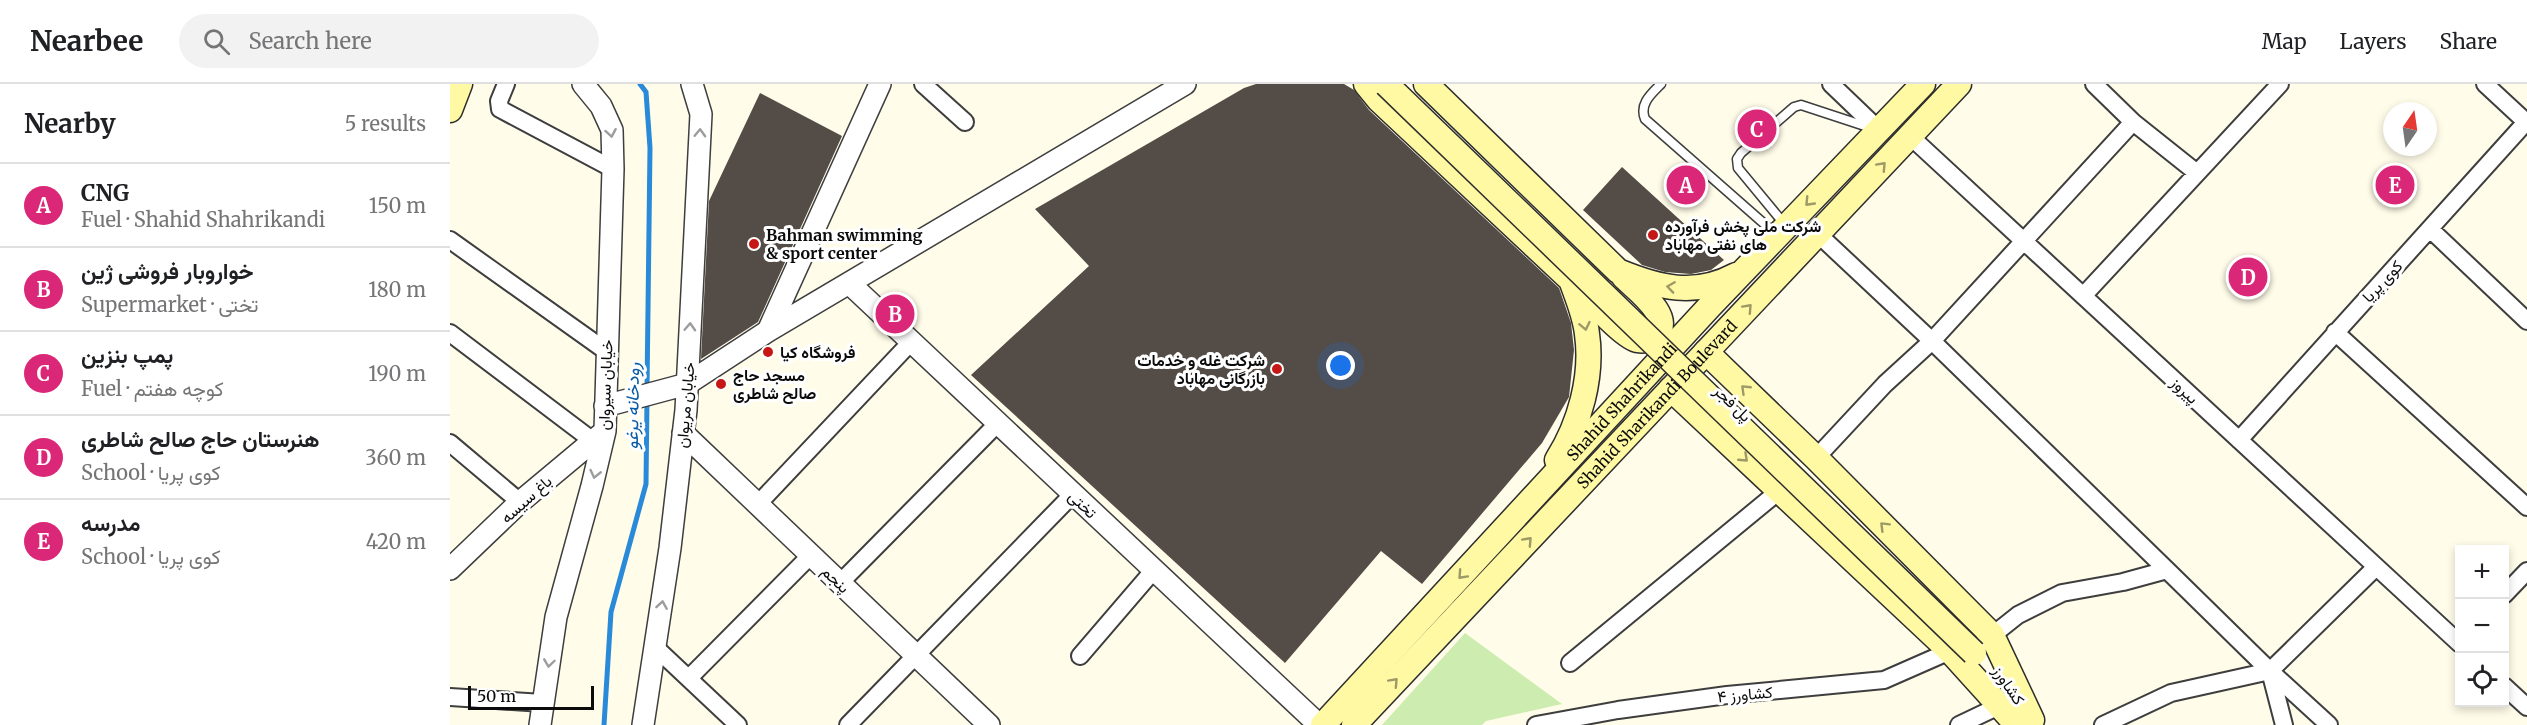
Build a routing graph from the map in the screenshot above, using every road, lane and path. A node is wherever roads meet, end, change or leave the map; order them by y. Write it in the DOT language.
graph roads {
  1 [pos="460,84"];
  2 [pos="506,84"];
  3 [pos="583,84"];
  4 [pos="692,84"];
  5 [pos="880,84"];
  6 [pos="923,84"];
  7 [pos="1185,84"];
  8 [pos="1366,84"];
  9 [pos="1386,84"];
  10 [pos="1408,84"];
  11 [pos="1426,84"];
  12 [pos="1661,84"];
  13 [pos="1831,84"];
  14 [pos="1923,84"];
  15 [pos="1959,84"];
  16 [pos="2094,84"];
  17 [pos="2280,84"];
  18 [pos="2485,84"];
  19 [pos="450,110"];
  20 [pos="965,122"];
  21 [pos="2133,122"];
  22 [pos="2526,123"];
  23 [pos="1879,130"];
  24 [pos="1910,136"];
  25 [pos="613,169"];
  26 [pos="2198,173"];
  27 [pos="2430,229"];
  28 [pos="1781,231"];
  29 [pos="1818,234"];
  30 [pos="450,240"];
  31 [pos="2024,241"];
  32 [pos="1746,269"];
  33 [pos="1618,271"];
  34 [pos="1571,280"];
  35 [pos="849,284"];
  36 [pos="2083,296"];
  37 [pos="2527,321"];
  38 [pos="768,331"];
  39 [pos="2336,332"];
  40 [pos="450,333"];
  41 [pos="1932,341"];
  42 [pos="911,342"];
  43 [pos="606,351"];
  44 [pos="1706,352"];
  45 [pos="687,384"];
  46 [pos="1671,389"];
  47 [pos="605,406"];
  48 [pos="998,423"];
  49 [pos="683,433"];
  50 [pos="599,436"];
  51 [pos="2239,440"];
  52 [pos="450,443"];
  53 [pos="1816,458"];
  54 [pos="1779,491"];
  55 [pos="1073,494"];
  56 [pos="1531,500"];
  57 [pos="520,502"];
  58 [pos="758,504"];
  59 [pos="2527,507"];
  60 [pos="812,555"];
  61 [pos="452,565"];
  62 [pos="2376,567"];
  63 [pos="2167,570"];
  64 [pos="2527,570"];
  65 [pos="1152,571"];
  66 [pos="840,583"];
  67 [pos="2509,590"];
  68 [pos="2455,640"];
  69 [pos="1974,646"];
  70 [pos="655,647"];
  71 [pos="916,655"];
  72 [pos="1080,656"];
  73 [pos="1570,663"];
  74 [pos="2270,671"];
  75 [pos="689,678"];
  76 [pos="2509,690"];
  77 [pos="450,697"];
  78 [pos="543,703"];
  79 [pos="2001,705"];
  80 [pos="2527,707"];
  81 [pos="2026,724"];
  82 [pos="540,725"];
  83 [pos="644,725"];
  84 [pos="738,725"];
  85 [pos="848,725"];
  86 [pos="989,725"];
  87 [pos="1318,725"];
  88 [pos="1323,725"];
  89 [pos="1354,725"];
  90 [pos="1536,725"];
  91 [pos="1959,725"];
  92 [pos="2103,725"];
  93 [pos="2284,725"];
  94 [pos="2329,725"];
  1 -- 19 [label="main road"];
  2 -- 25 [label="street"];
  3 -- 25 [label="street, خیابان سیروان, one-way"];
  45 -- 4 [label="street, خیابان مریوان, one-way"];
  5 -- 38 [label="street"];
  6 -- 20 [label="street"];
  7 -- 35 [label="street"];
  8 -- 34 [label="main road"];
  9 -- 69 [label="main road, bridge"];
  10 -- 69 [label="main road, پل فجر"];
  11 -- 33 [label="main road"];
  12 -- 28 [label="lane"];
  13 -- 23 [label="street"];
  14 -- 23 [label="main road, Shahid Shahrikandi"];
  15 -- 24 [label="main road, Shahid Sharikandi Boulevard"];
  16 -- 21 [label="street"];
  17 -- 26 [label="street"];
  18 -- 22 [label="street"];
  21 -- 26 [label="street"];
  21 -- 31 [label="street"];
  22 -- 27 [label="street, کوی پریا"];
  23 -- 28 [label="main road, Shahid Shahrikandi, one-way"];
  23 -- 28 [label="lane"];
  29 -- 24 [label="main road, Shahid Sharikandi Boulevard, one-way"];
  24 -- 31 [label="street, پیروز"];
  25 -- 43 [label="street, خیابان سیروان"];
  26 -- 36 [label="street"];
  27 -- 37 [label="street"];
  27 -- 39 [label="street, کوی پریا"];
  28 -- 32 [label="main road, Shahid Shahrikandi"];
  29 -- 41 [label="street"];
  44 -- 29 [label="main road, Shahid Sharikandi Boulevard, one-way"];
  30 -- 43 [label="street"];
  31 -- 36 [label="street, پیروز"];
  31 -- 41 [label="street"];
  32 -- 33 [label="main road, one-way"];
  32 -- 56 [label="main road, Shahid Shahrikandi"];
  33 -- 34 [label="main road"];
  34 -- 56 [label="main road, one-way"];
  35 -- 38 [label="street"];
  35 -- 42 [label="street, تختی"];
  36 -- 51 [label="street, پیروز"];
  38 -- 45 [label="street"];
  39 -- 51 [label="street, کوی پریا"];
  39 -- 59 [label="street"];
  40 -- 50 [label="street"];
  41 -- 53 [label="street"];
  41 -- 63 [label="street"];
  42 -- 48 [label="street, تختی"];
  42 -- 58 [label="street"];
  43 -- 47 [label="street, خیابان سیروان"];
  44 -- 46 [label="main road, Shahid Sharikandi Boulevard"];
  53 -- 44 [label="main road, one-way"];
  45 -- 47 [label="street"];
  45 -- 49 [label="street, خیابان مریوان"];
  46 -- 54 [label="main road, one-way"];
  89 -- 46 [label="main road, Shahid Sharikandi Boulevard, one-way"];
  47 -- 50 [label="street, خیابان سیروان"];
  48 -- 55 [label="street, تختی"];
  48 -- 66 [label="street"];
  49 -- 58 [label="street, پنجم"];
  70 -- 49 [label="street, خیابان مریوان, one-way"];
  50 -- 57 [label="street, باغ سیسه"];
  50 -- 78 [label="street, خیابان سیروان, one-way"];
  51 -- 62 [label="street, پیروز"];
  52 -- 57 [label="street"];
  69 -- 53 [label="main road, one-way"];
  54 -- 69 [label="main road"];
  54 -- 73 [label="street"];
  55 -- 65 [label="street, تختی"];
  55 -- 71 [label="street"];
  56 -- 88 [label="main road, Shahid Shahrikandi, one-way"];
  57 -- 61 [label="street, باغ سیسه"];
  58 -- 60 [label="street, پنجم"];
  60 -- 66 [label="street, پنجم"];
  60 -- 75 [label="street"];
  62 -- 68 [label="street, پیروز"];
  62 -- 74 [label="street"];
  63 -- 69 [label="street, کشاورز ۴"];
  63 -- 74 [label="street"];
  64 -- 67 [label="street"];
  65 -- 72 [label="street"];
  65 -- 87 [label="street, تختی"];
  66 -- 71 [label="street, پنجم"];
  69 -- 79 [label="main road"];
  69 -- 81 [label="main road, کشاورز"];
  69 -- 90 [label="street, کشاورز ۴"];
  70 -- 75 [label="street"];
  70 -- 83 [label="street, خیابان مریوان"];
  71 -- 85 [label="street"];
  71 -- 86 [label="street, پنجم"];
  74 -- 92 [label="street"];
  74 -- 93 [label="street"];
  74 -- 94 [label="street"];
  75 -- 84 [label="street"];
  76 -- 80 [label="street"];
  77 -- 78 [label="street"];
  78 -- 82 [label="street, خیابان سیروان"];
  79 -- 81 [label="main road"];
  79 -- 91 [label="street"];
}
